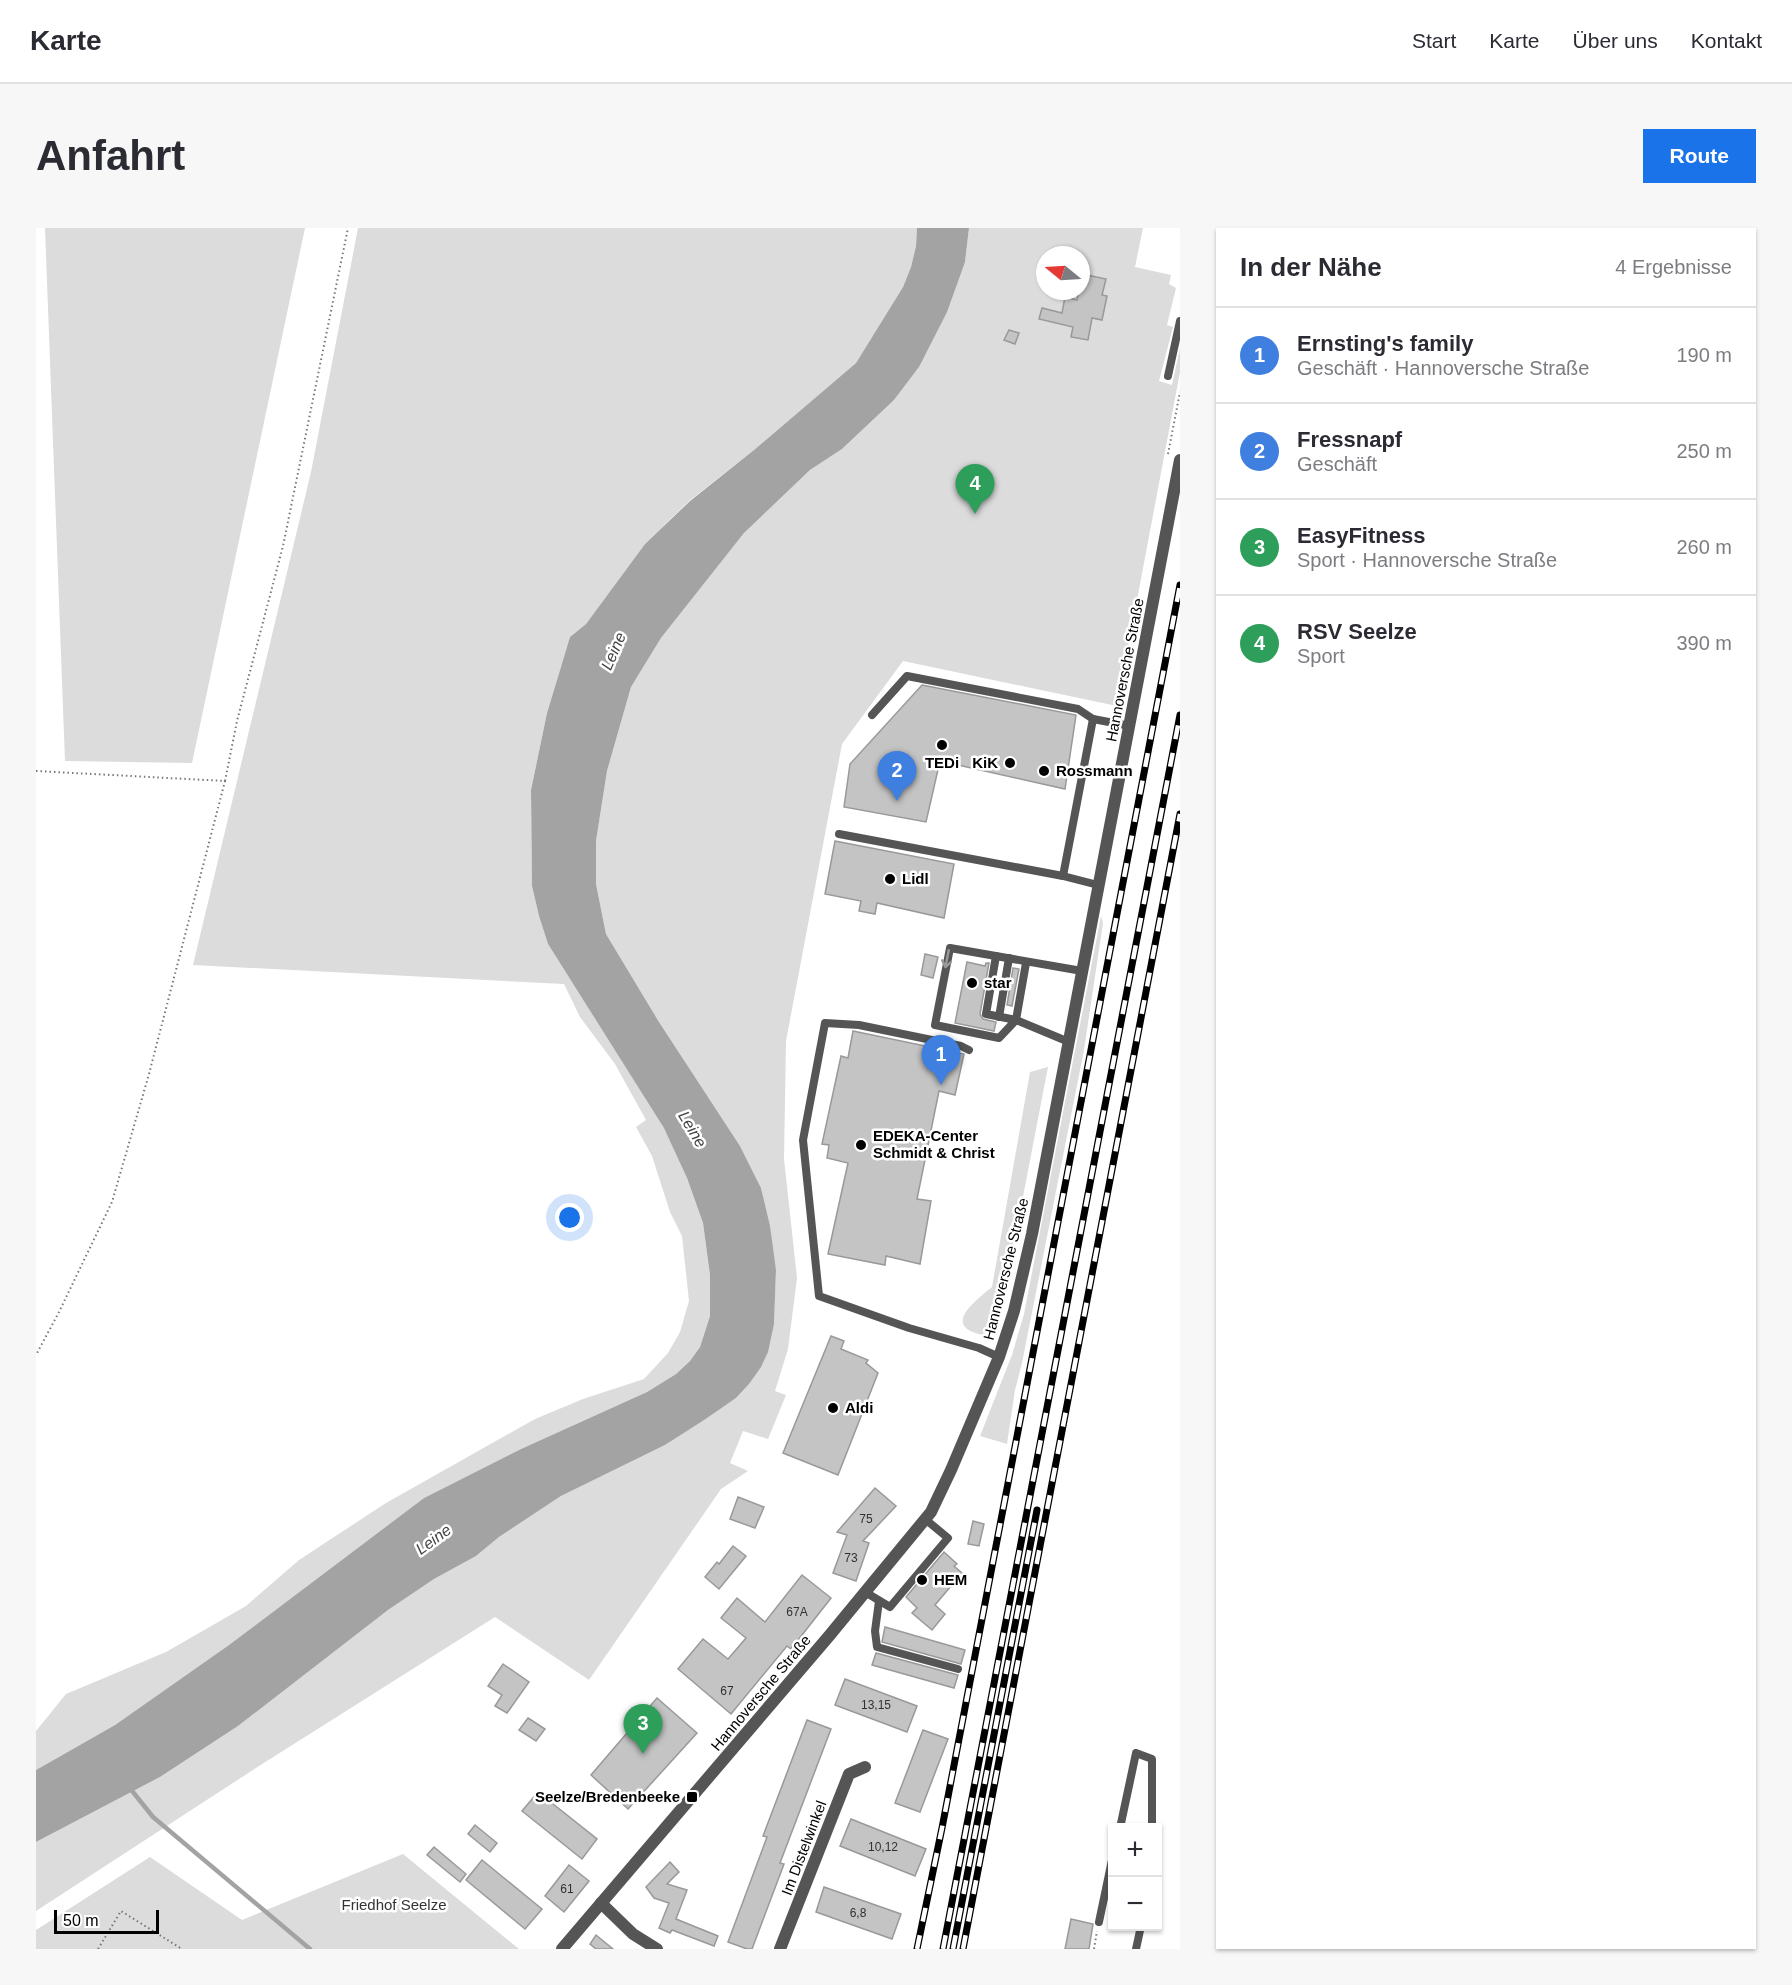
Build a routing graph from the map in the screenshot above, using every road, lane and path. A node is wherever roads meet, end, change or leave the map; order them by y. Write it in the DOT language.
graph roads {
  1 [pos="348,228"];
  2 [pos="1180,321"];
  3 [pos="1168,376"];
  4 [pos="1180,460"];
  5 [pos="872,715"];
  6 [pos="1093,719"];
  7 [pos="1130,726"];
  8 [pos="36,771"];
  9 [pos="225,781"];
  10 [pos="839,834"];
  11 [pos="1064,876"];
  12 [pos="1098,885"];
  13 [pos="996,956"];
  14 [pos="1009,958"];
  15 [pos="1026,963"];
  16 [pos="1082,971"];
  17 [pos="999,1017"];
  18 [pos="1016,1020"];
  19 [pos="1069,1042"];
  20 [pos="969,1050"];
  21 [pos="36,1355"];
  22 [pos="999,1356"];
  23 [pos="926,1519"];
  24 [pos="866,1592"];
  25 [pos="879,1601"];
  26 [pos="958,1669"];
  27 [pos="865,1767"];
  28 [pos="1120,1823"];
  29 [pos="1152,1823"];
  30 [pos="1109,1877"];
  31 [pos="600,1903"];
  32 [pos="1099,1922"];
  33 [pos="1140,1931"];
  34 [pos="98,1949"];
  35 [pos="182,1949"];
  36 [pos="562,1949"];
  37 [pos="657,1949"];
  38 [pos="780,1949"];
  39 [pos="1094,1949"];
  40 [pos="1136,1949"];
  1 -- 9 [label="path"];
  2 -- 3 [label="lane"];
  4 -- 7 [label="street, Hannoversche Straße"];
  5 -- 6 [label="lane"];
  6 -- 7 [label="lane"];
  6 -- 11 [label="lane"];
  7 -- 12 [label="street, Hannoversche Straße"];
  8 -- 9 [label="path"];
  9 -- 21 [label="path"];
  10 -- 11 [label="lane"];
  11 -- 12 [label="lane"];
  12 -- 16 [label="street, Hannoversche Straße"];
  13 -- 14 [label="lane"];
  13 -- 17 [label="lane"];
  13 -- 18 [label="lane, one-way"];
  14 -- 15 [label="lane"];
  14 -- 17 [label="lane"];
  15 -- 16 [label="lane"];
  15 -- 18 [label="lane"];
  16 -- 19 [label="street, Hannoversche Straße"];
  17 -- 18 [label="lane"];
  18 -- 19 [label="lane"];
  19 -- 22 [label="street, Hannoversche Straße"];
  20 -- 22 [label="lane"];
  22 -- 23 [label="street, Hannoversche Straße"];
  23 -- 24 [label="street, Hannoversche Straße"];
  23 -- 25 [label="lane"];
  24 -- 25 [label="lane"];
  24 -- 31 [label="street, Hannoversche Straße"];
  25 -- 26 [label="lane"];
  27 -- 38 [label="street, Im Distelwinkel"];
  28 -- 29 [label="lane"];
  30 -- 32 [label="lane"];
  31 -- 36 [label="street, Hannoversche Straße"];
  31 -- 37 [label="street"];
  32 -- 39 [label="path"];
  33 -- 40 [label="lane"];
  34 -- 35 [label="path"];
}
